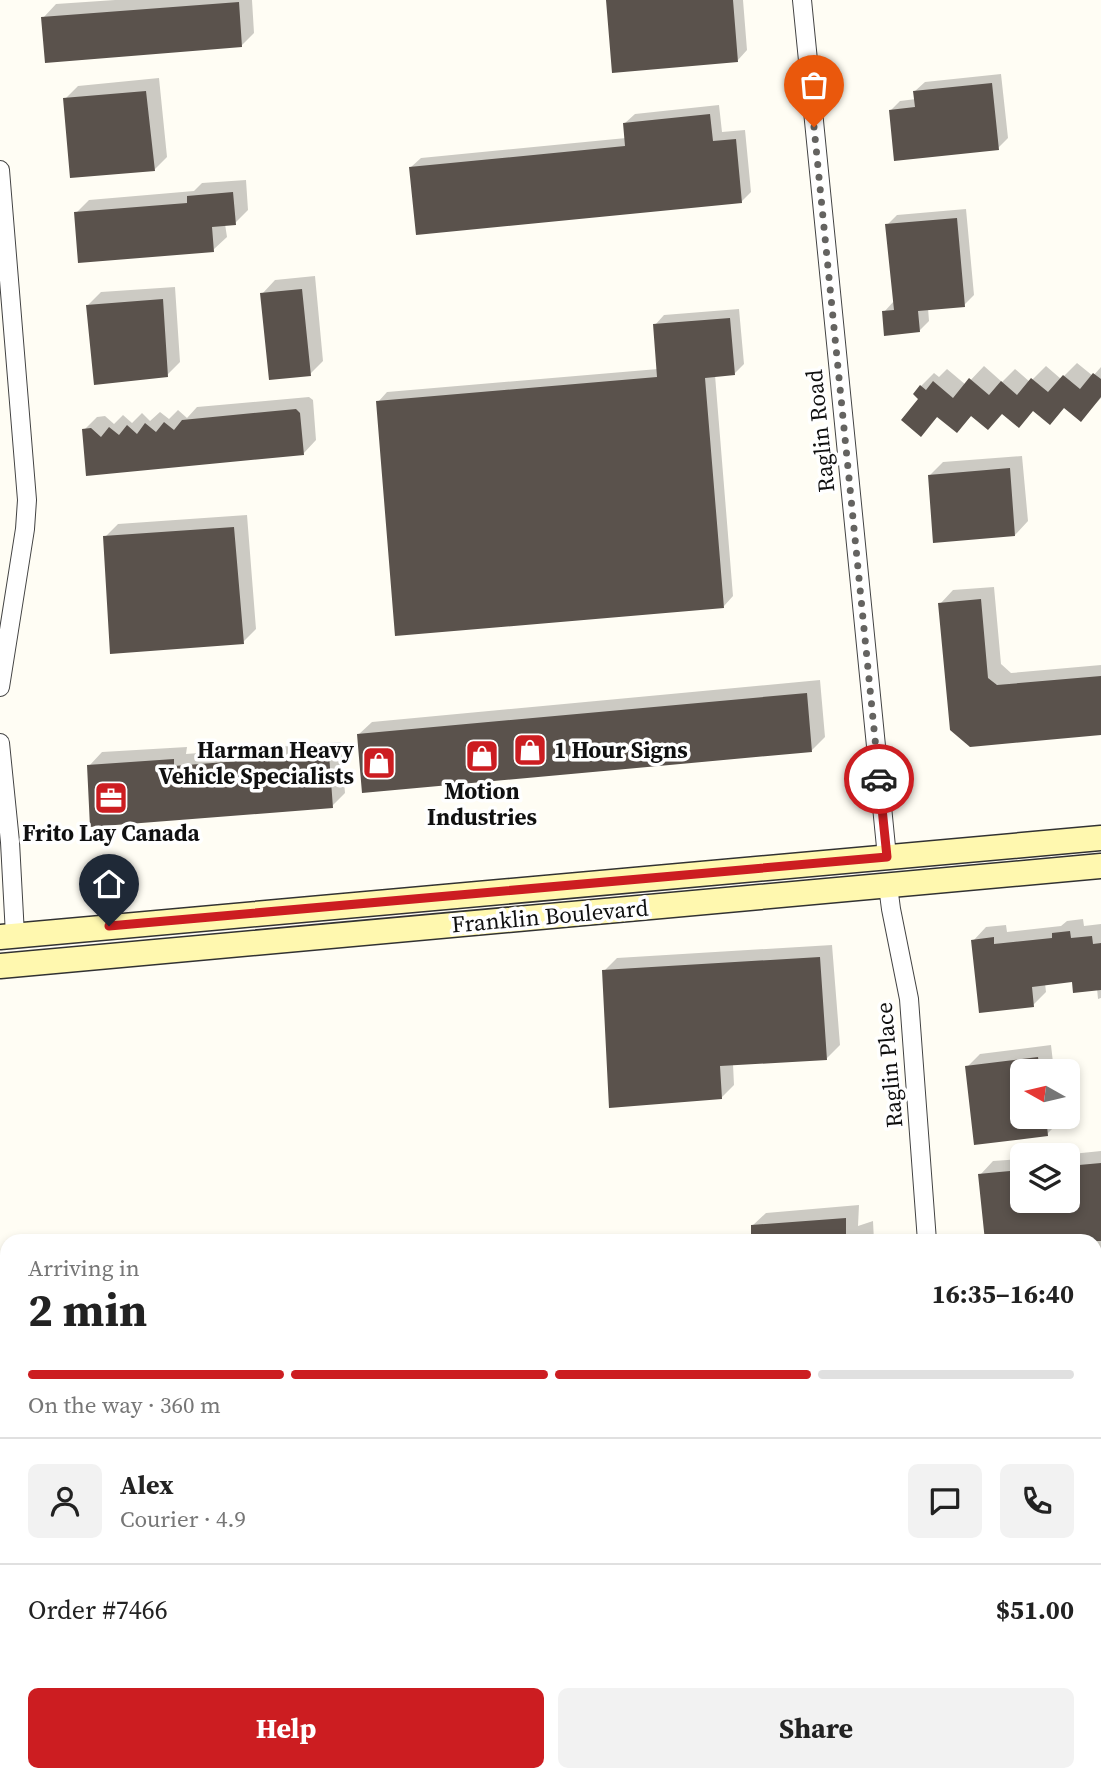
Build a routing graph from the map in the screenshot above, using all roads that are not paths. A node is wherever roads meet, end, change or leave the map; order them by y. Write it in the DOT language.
graph roads {
  1 [pos="802,0"];
  2 [pos="0,170"];
  3 [pos="0,687"];
  4 [pos="0,743"];
  5 [pos="1101,838"];
  6 [pos="887,857"];
  7 [pos="1101,866"];
  8 [pos="888,886"];
  9 [pos="7,936"];
  10 [pos="0,966"];
  11 [pos="926,1234"];
  1 -- 6 [label="street, Raglin Road"];
  2 -- 3 [label="street"];
  4 -- 9 [label="street"];
  5 -- 6 [label="main road, Franklin Boulevard"];
  6 -- 9 [label="main road, Franklin Boulevard"];
  7 -- 8 [label="main road, Franklin Boulevard"];
  8 -- 10 [label="main road, Franklin Boulevard"];
  8 -- 11 [label="street, Raglin Place"];
}
